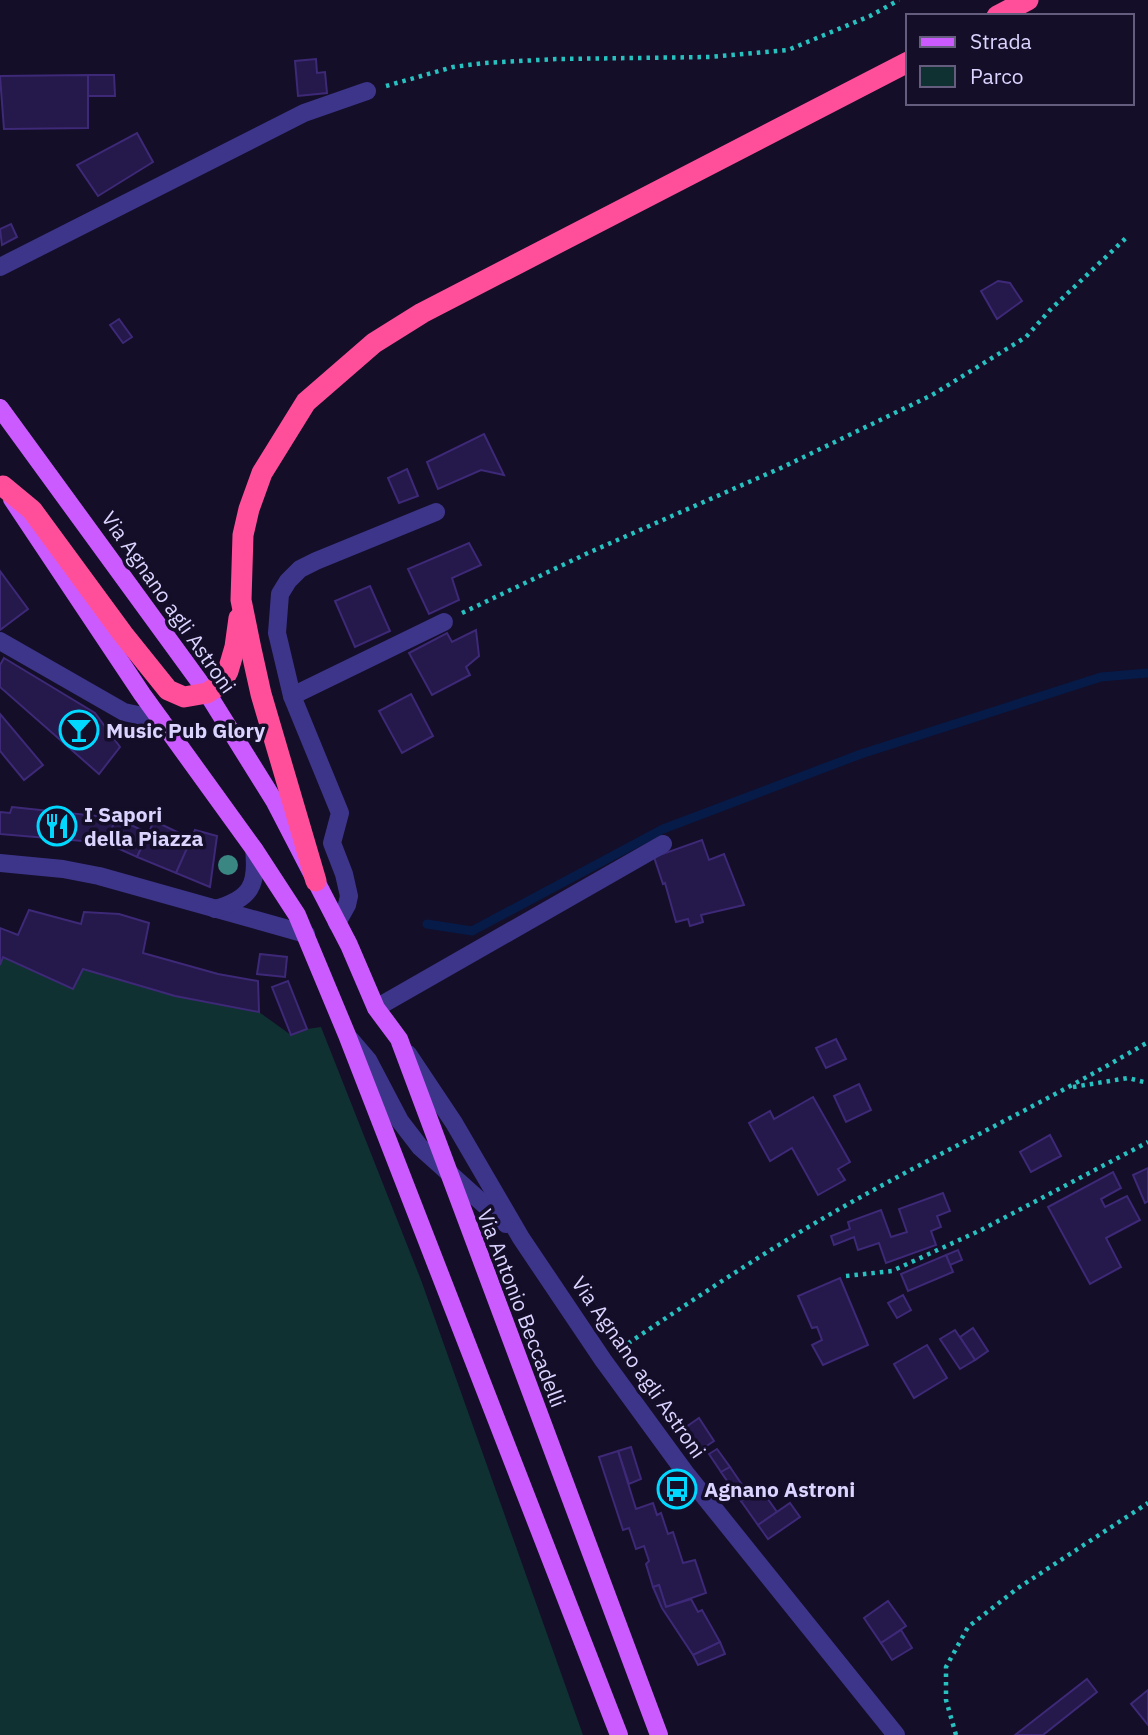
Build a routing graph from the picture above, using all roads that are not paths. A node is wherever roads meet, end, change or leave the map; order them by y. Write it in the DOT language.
graph roads {
  1 [pos="1028,0"];
  2 [pos="1001,14"];
  3 [pos="906,63"];
  4 [pos="367,91"];
  5 [pos="0,267"];
  6 [pos="0,408"];
  7 [pos="2,484"];
  8 [pos="436,512"];
  9 [pos="242,600"];
  10 [pos="444,622"];
  11 [pos="0,641"];
  12 [pos="207,693"];
  13 [pos="292,696"];
  14 [pos="160,720"];
  15 [pos="663,844"];
  16 [pos="254,849"];
  17 [pos="0,863"];
  18 [pos="316,881"];
  19 [pos="328,905"];
  20 [pos="215,909"];
  21 [pos="337,923"];
  22 [pos="306,934"];
  23 [pos="376,1008"];
  24 [pos="348,1035"];
  25 [pos="399,1040"];
  26 [pos="446,1169"];
  27 [pos="521,1238"];
  28 [pos="619,1735"];
  29 [pos="659,1735"];
  30 [pos="896,1735"];
  1 -- 2 [label="highway"];
  3 -- 9 [label="highway"];
  4 -- 5 [label="street"];
  6 -- 12 [label="main road, Via Agnano agli Astroni"];
  7 -- 12 [label="highway"];
  7 -- 14 [label="main road"];
  8 -- 13 [label="street"];
  9 -- 12 [label="highway"];
  9 -- 18 [label="highway"];
  10 -- 13 [label="street"];
  11 -- 14 [label="street"];
  12 -- 18 [label="main road, Via Agnano agli Astroni"];
  13 -- 21 [label="street"];
  14 -- 16 [label="main road"];
  15 -- 23 [label="street"];
  16 -- 20 [label="street"];
  16 -- 22 [label="main road"];
  17 -- 20 [label="street"];
  18 -- 19 [label="main road, Via Agnano agli Astroni"];
  19 -- 21 [label="main road, Via Antonio Beccadelli"];
  20 -- 22 [label="street"];
  21 -- 22 [label="main road"];
  21 -- 23 [label="main road, Via Antonio Beccadelli"];
  22 -- 24 [label="main road"];
  23 -- 25 [label="main road, Via Antonio Beccadelli"];
  24 -- 26 [label="street"];
  24 -- 28 [label="main road"];
  25 -- 26 [label="main road, Via Antonio Beccadelli"];
  25 -- 27 [label="street, Via Agnano agli Astroni"];
  26 -- 27 [label="street"];
  26 -- 29 [label="main road, Via Antonio Beccadelli"];
  27 -- 30 [label="street, Via Agnano agli Astroni"];
}
